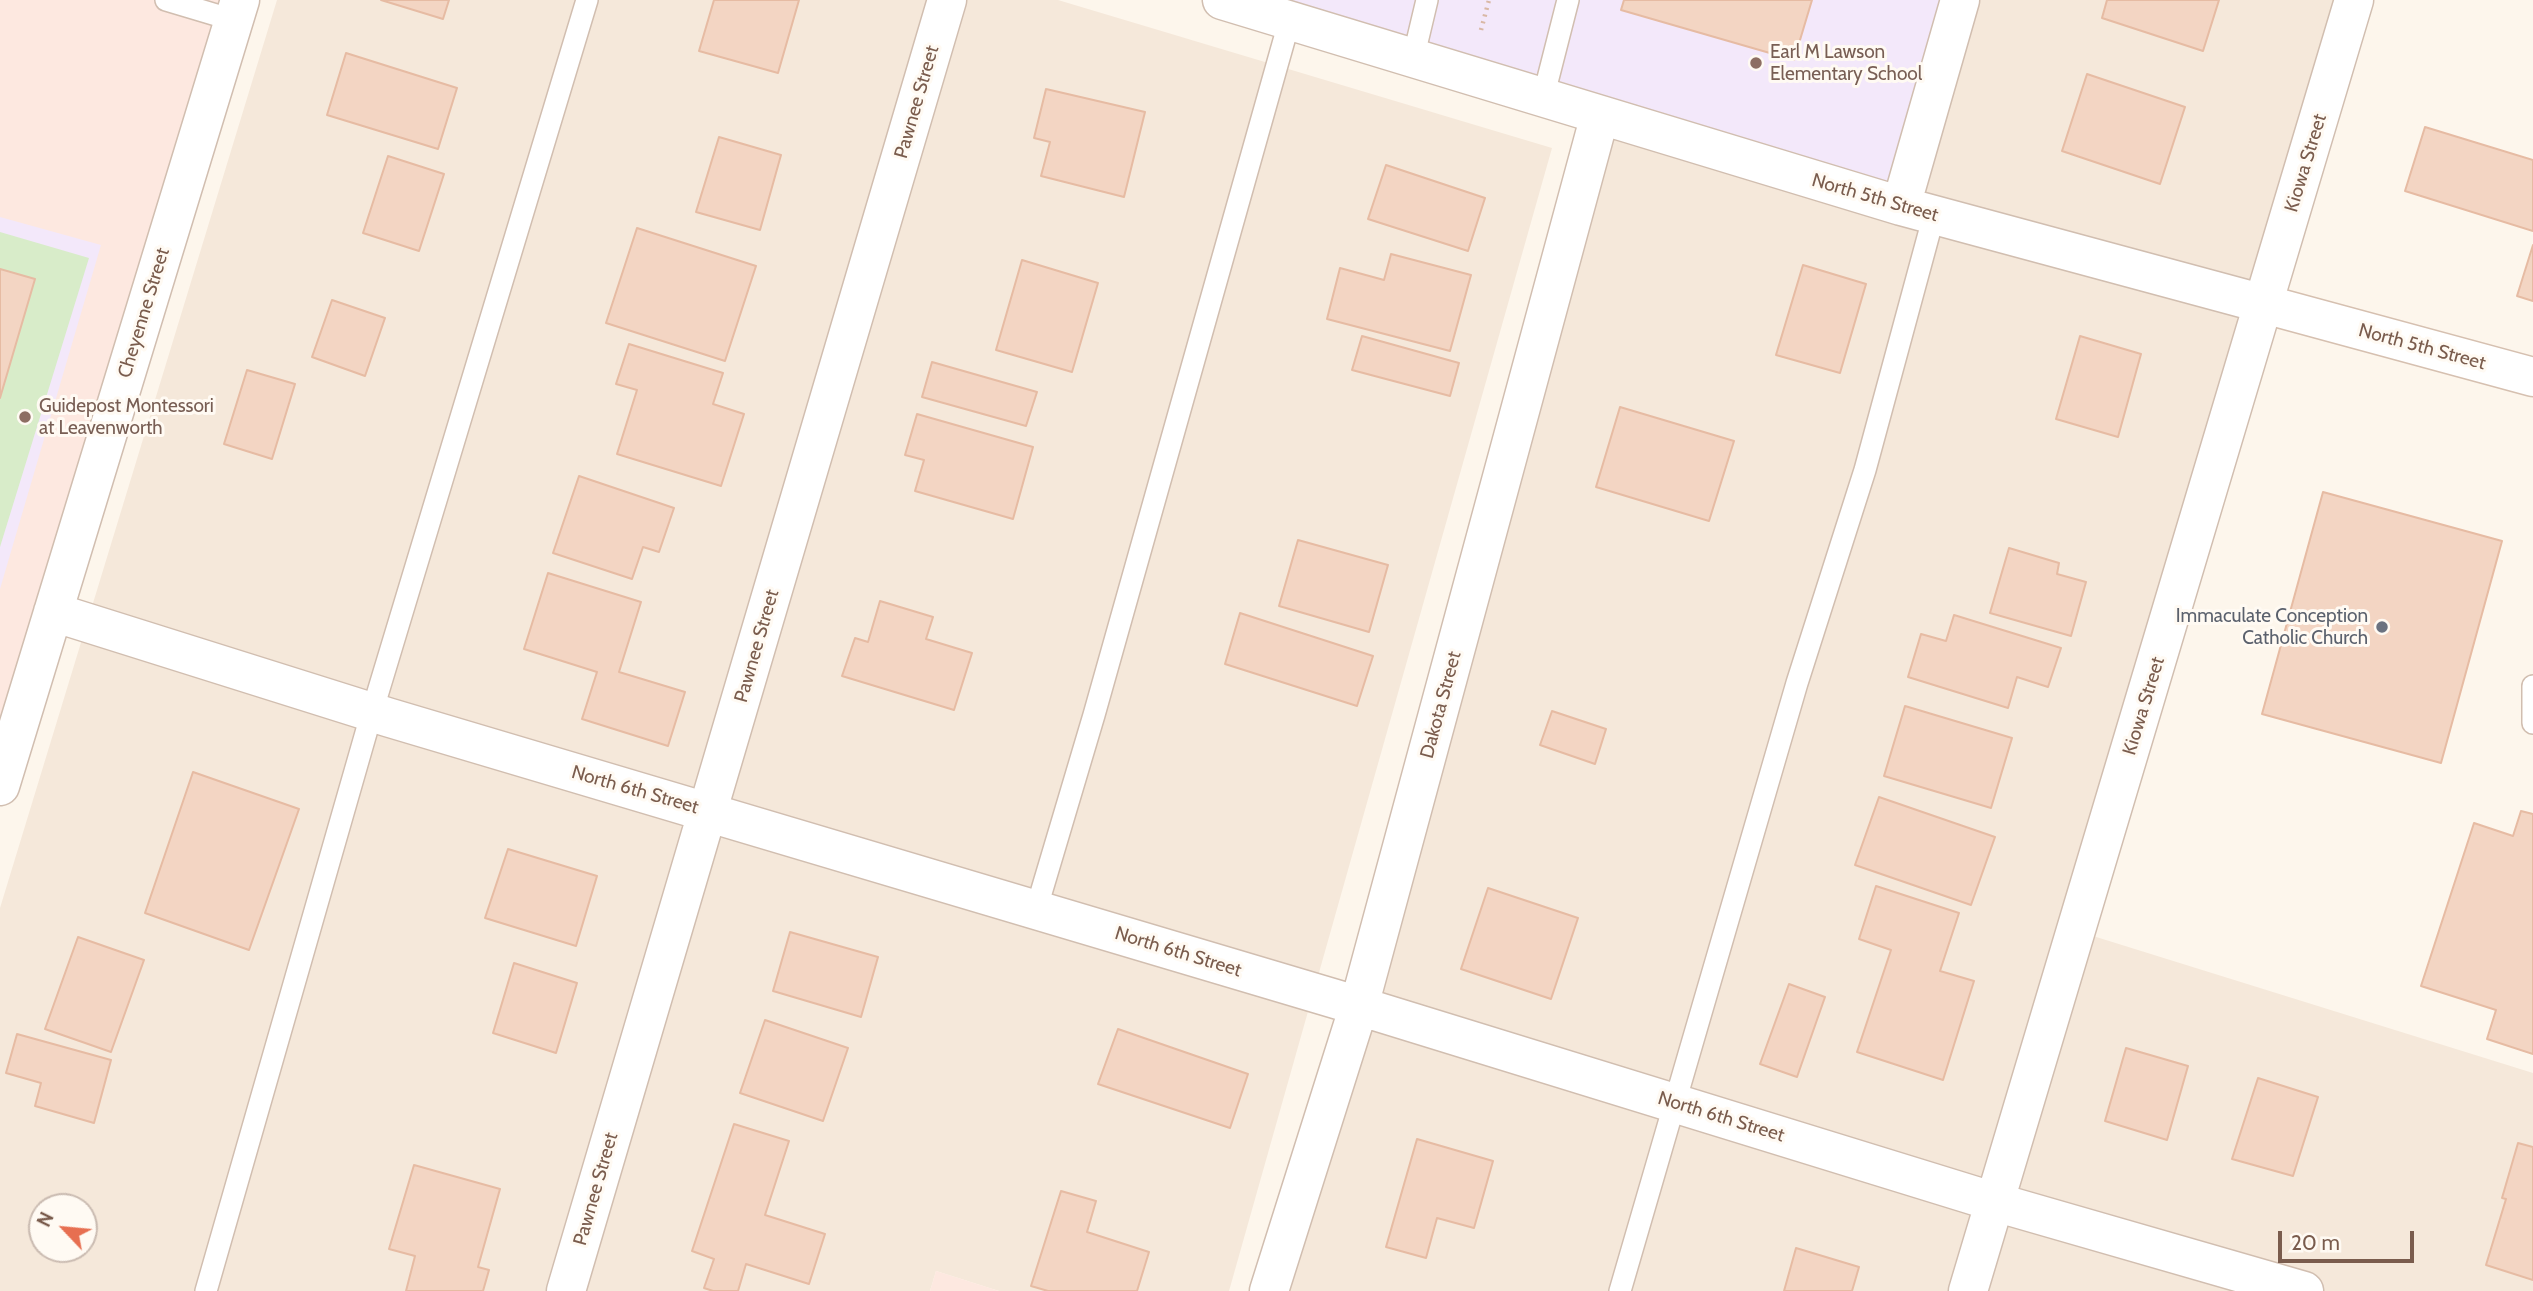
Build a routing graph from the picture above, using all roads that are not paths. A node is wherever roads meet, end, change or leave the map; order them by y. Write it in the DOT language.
graph roads {
  1 [pos="166,0"];
  2 [pos="587,0"];
  3 [pos="947,0"];
  4 [pos="1222,0"];
  5 [pos="1427,0"];
  6 [pos="1567,0"];
  7 [pos="1959,0"];
  8 [pos="2354,0"];
  9 [pos="237,10"];
  10 [pos="1290,19"];
  11 [pos="1413,59"];
  12 [pos="1544,98"];
  13 [pos="1600,115"];
  14 [pos="1917,211"];
  15 [pos="2264,304"];
  16 [pos="2533,377"];
  17 [pos="53,612"];
  18 [pos="2533,686"];
  19 [pos="372,712"];
  20 [pos="2533,723"];
  21 [pos="0,786"];
  22 [pos="708,811"];
  23 [pos="1036,910"];
  24 [pos="1359,1006"];
  25 [pos="1674,1103"];
  26 [pos="1995,1202"];
  27 [pos="206,1291"];
  28 [pos="566,1291"];
  29 [pos="1269,1291"];
  30 [pos="1620,1291"];
  31 [pos="1968,1291"];
  32 [pos="2304,1291"];
  1 -- 9 [label="lane"];
  2 -- 19 [label="lane"];
  3 -- 22 [label="street, Pawnee Street"];
  4 -- 10 [label="street, North 5th Street"];
  5 -- 11 [label="lane"];
  6 -- 12 [label="lane"];
  7 -- 14 [label="street"];
  8 -- 15 [label="street, Kiowa Street"];
  9 -- 17 [label="street, Cheyenne Street"];
  10 -- 11 [label="street, North 5th Street"];
  10 -- 23 [label="lane"];
  11 -- 12 [label="street, North 5th Street"];
  12 -- 13 [label="street, North 5th Street"];
  13 -- 14 [label="street, North 5th Street"];
  13 -- 24 [label="street, Dakota Street"];
  14 -- 15 [label="street, North 5th Street"];
  14 -- 25 [label="lane"];
  15 -- 16 [label="street, North 5th Street"];
  15 -- 26 [label="street, Kiowa Street"];
  17 -- 19 [label="street, North 6th Street"];
  17 -- 21 [label="street, Cheyenne Street"];
  18 -- 20 [label="lane"];
  19 -- 22 [label="street, North 6th Street"];
  19 -- 27 [label="lane"];
  22 -- 23 [label="street, North 6th Street"];
  22 -- 28 [label="street, Pawnee Street"];
  23 -- 24 [label="street, North 6th Street"];
  24 -- 25 [label="street, North 6th Street"];
  24 -- 29 [label="street, Dakota Street"];
  25 -- 26 [label="street, North 6th Street"];
  25 -- 30 [label="lane"];
  26 -- 31 [label="street, Kiowa Street"];
  26 -- 32 [label="street, North 6th Street"];
}
